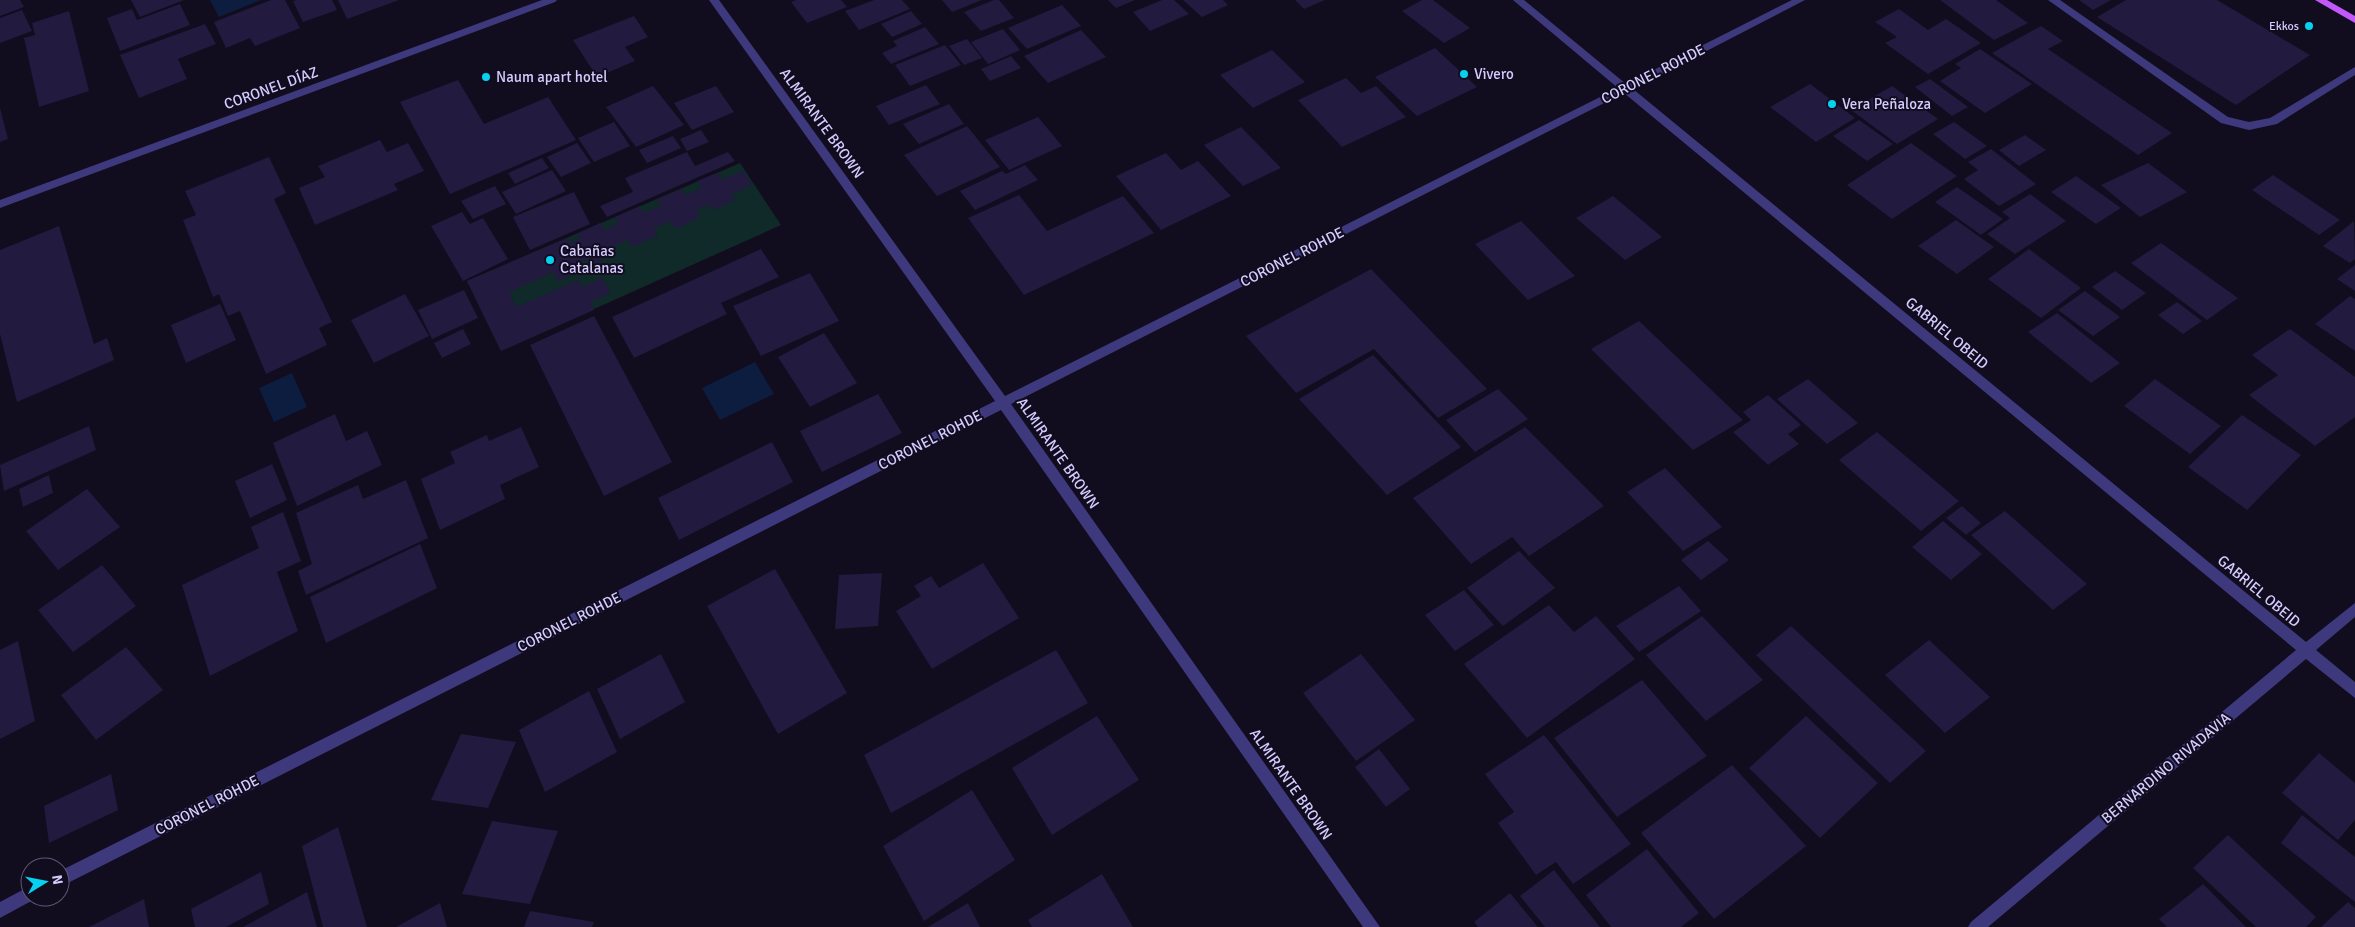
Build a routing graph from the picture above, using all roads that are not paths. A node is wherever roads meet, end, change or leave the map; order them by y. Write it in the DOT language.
graph roads {
  1 [pos="552,0"];
  2 [pos="714,0"];
  3 [pos="1518,0"];
  4 [pos="1800,0"];
  5 [pos="2053,0"];
  6 [pos="2320,0"];
  7 [pos="2355,20"];
  8 [pos="2355,70"];
  9 [pos="1625,88"];
  10 [pos="0,204"];
  11 [pos="1002,403"];
  12 [pos="2355,609"];
  13 [pos="2306,650"];
  14 [pos="2355,691"];
  15 [pos="70,874"];
  16 [pos="20,899"];
  17 [pos="0,910"];
  18 [pos="1372,927"];
  19 [pos="1976,927"];
  1 -- 10 [label="street, CORONEL DÍAZ"];
  2 -- 11 [label="street, ALMIRANTE BROWN"];
  3 -- 9 [label="street, GABRIEL OBEID"];
  4 -- 9 [label="street, CORONEL ROHDE"];
  5 -- 8 [label="street"];
  6 -- 7 [label="main road"];
  9 -- 11 [label="street, CORONEL ROHDE"];
  9 -- 13 [label="street, GABRIEL OBEID"];
  11 -- 15 [label="street, CORONEL ROHDE"];
  11 -- 18 [label="street, ALMIRANTE BROWN"];
  12 -- 13 [label="street, BERNARDINO RIVADAVIA"];
  13 -- 14 [label="street, GABRIEL OBEID"];
  13 -- 19 [label="street, BERNARDINO RIVADAVIA"];
  16 -- 17 [label="street"];
}
